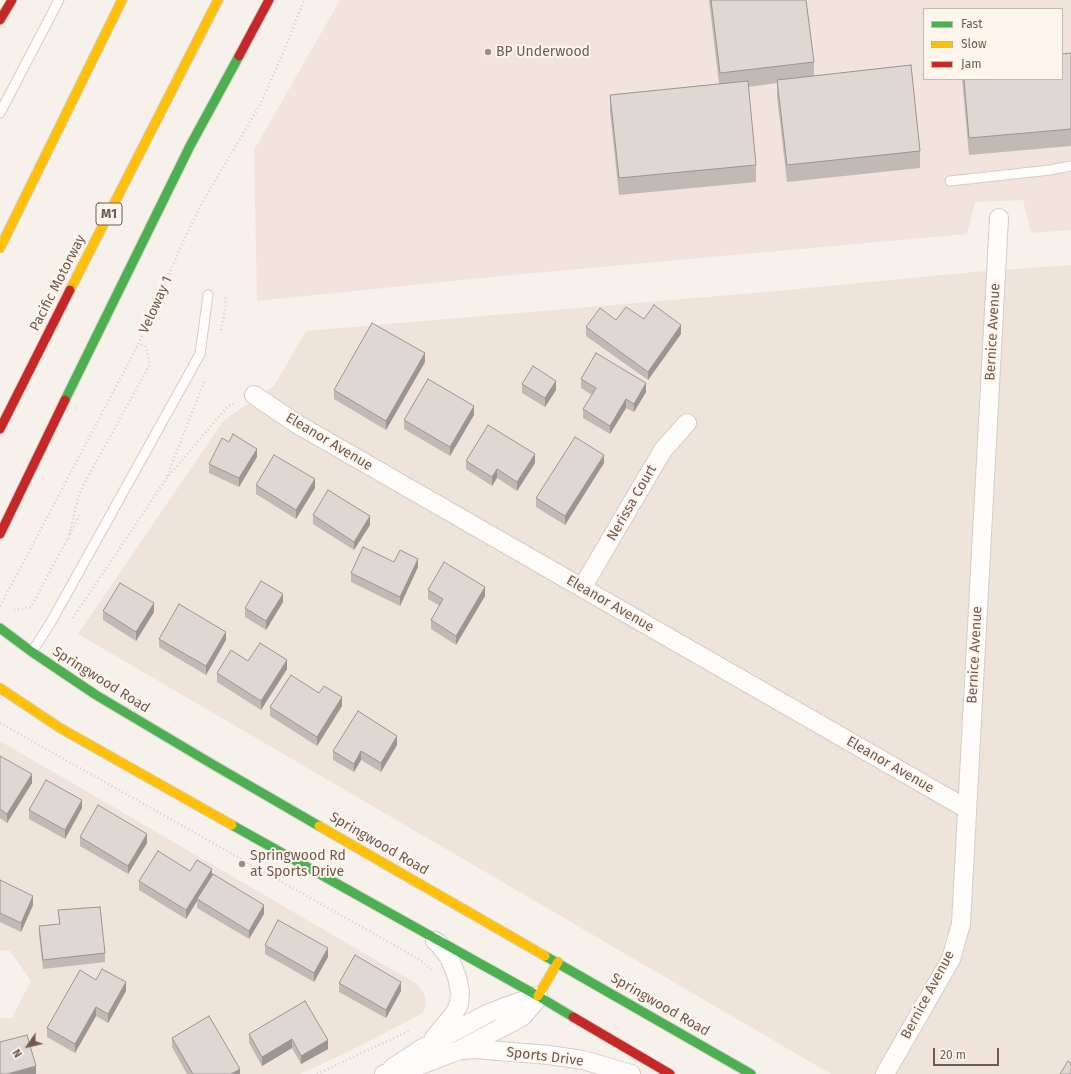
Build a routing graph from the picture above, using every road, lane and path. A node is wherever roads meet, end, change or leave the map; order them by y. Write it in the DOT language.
graph roads {
  1 [pos="12,0"];
  2 [pos="59,0"];
  3 [pos="122,0"];
  4 [pos="218,0"];
  5 [pos="269,0"];
  6 [pos="304,0"];
  7 [pos="0,20"];
  8 [pos="0,113"];
  9 [pos="1071,166"];
  10 [pos="950,181"];
  11 [pos="999,218"];
  12 [pos="0,248"];
  13 [pos="208,295"];
  14 [pos="139,343"];
  15 [pos="254,395"];
  16 [pos="687,423"];
  17 [pos="0,428"];
  18 [pos="81,513"];
  19 [pos="0,534"];
  20 [pos="68,539"];
  21 [pos="582,588"];
  22 [pos="0,606"];
  23 [pos="31,607"];
  24 [pos="73,618"];
  25 [pos="0,628"];
  26 [pos="32,652"];
  27 [pos="0,688"];
  28 [pos="0,723"];
  29 [pos="967,810"];
  30 [pos="424,933"];
  31 [pos="558,962"];
  32 [pos="434,975"];
  33 [pos="538,996"];
  34 [pos="414,1028"];
  35 [pos="421,1049"];
  36 [pos="457,1051"];
  37 [pos="744,1071"];
  38 [pos="316,1074"];
  39 [pos="384,1074"];
  40 [pos="631,1074"];
  41 [pos="670,1074"];
  42 [pos="751,1074"];
  43 [pos="885,1074"];
  1 -- 7 [label="main road"];
  2 -- 8 [label="lane"];
  3 -- 12 [label="main road"];
  4 -- 17 [label="main road, Pacific Motorway / M1"];
  5 -- 19 [label="main road"];
  6 -- 14 [label="path, Veloway 1"];
  9 -- 10 [label="lane"];
  11 -- 29 [label="street, Bernice Avenue"];
  13 -- 26 [label="lane"];
  14 -- 20 [label="path"];
  14 -- 22 [label="path, Veloway 1, bridge"];
  15 -- 21 [label="street, Eleanor Avenue"];
  15 -- 24 [label="path"];
  16 -- 21 [label="street, Nerissa Court"];
  18 -- 20 [label="path"];
  20 -- 23 [label="path"];
  21 -- 29 [label="street, Eleanor Avenue"];
  25 -- 26 [label="main road, Springwood Road"];
  26 -- 31 [label="main road, Springwood Road"];
  27 -- 30 [label="main road"];
  28 -- 32 [label="path"];
  29 -- 43 [label="street, Bernice Avenue"];
  30 -- 33 [label="main road"];
  30 -- 35 [label="street"];
  31 -- 33 [label="main road, Sports Drive"];
  31 -- 37 [label="main road, Springwood Road"];
  33 -- 35 [label="street, Sports Drive"];
  33 -- 36 [label="street, Sports Drive"];
  33 -- 41 [label="main road"];
  34 -- 38 [label="path"];
  35 -- 39 [label="street, Sports Drive"];
  36 -- 39 [label="street, Sports Drive"];
  36 -- 40 [label="street, Sports Drive"];
  37 -- 42 [label="main road, Springwood Road"];
}
